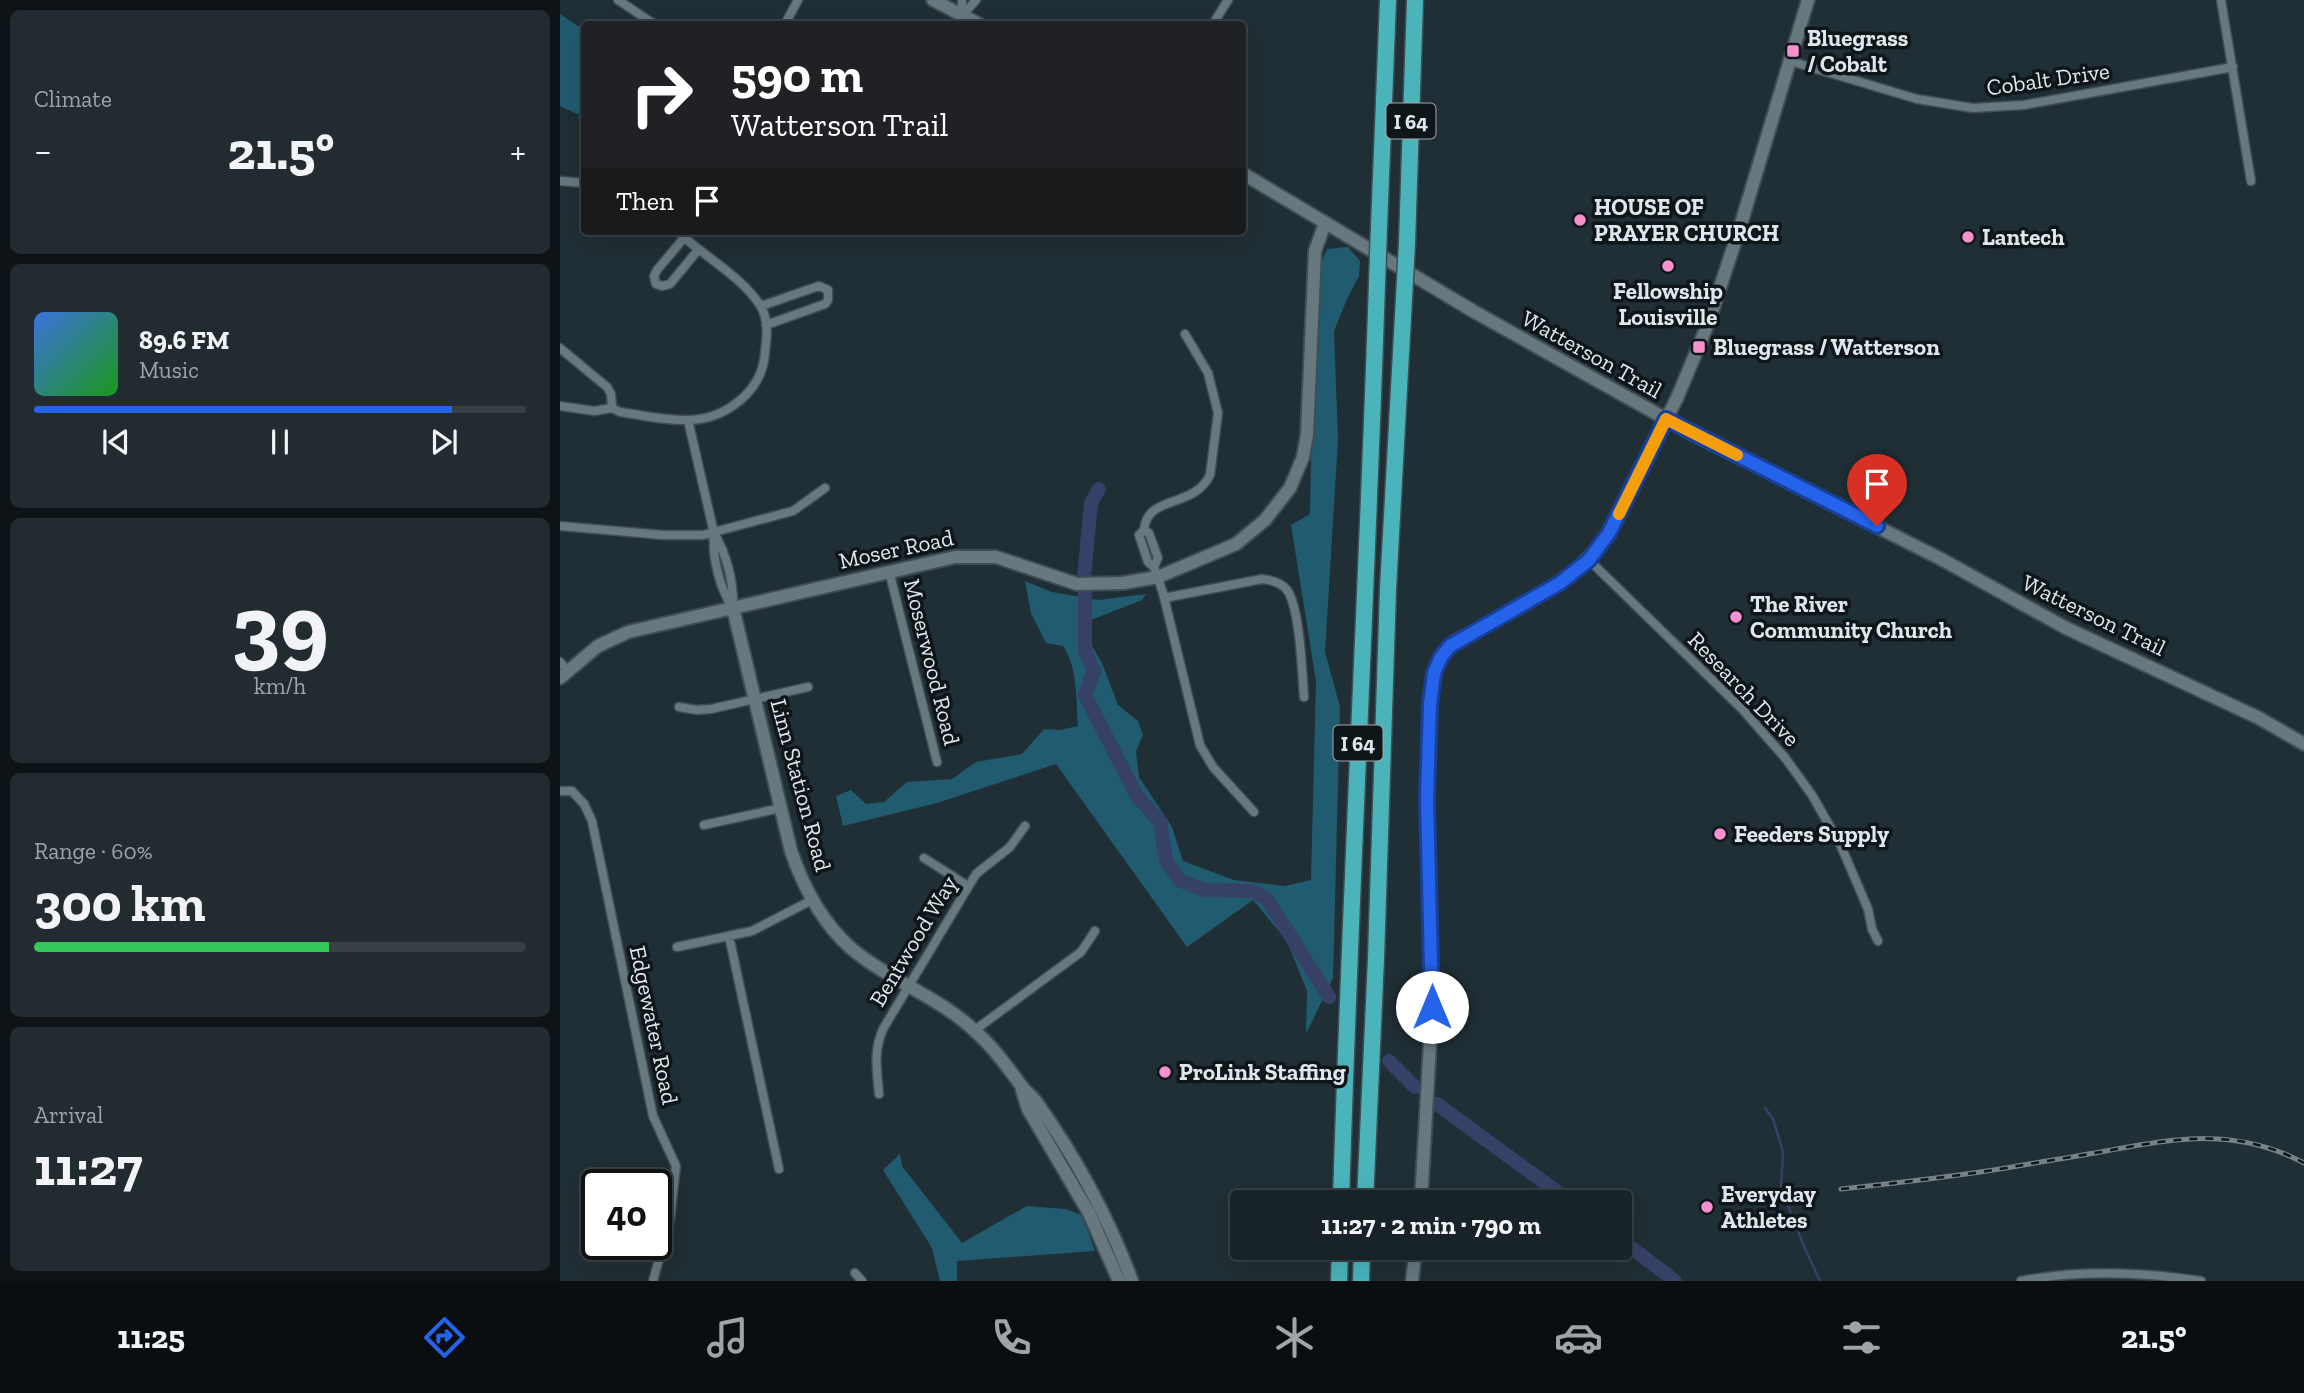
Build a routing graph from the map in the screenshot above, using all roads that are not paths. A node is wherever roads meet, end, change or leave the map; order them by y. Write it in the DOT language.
graph roads {
  1 [pos="618,0"];
  2 [pos="799,0"];
  3 [pos="933,0"];
  4 [pos="962,0"];
  5 [pos="976,0"];
  6 [pos="1228,0"];
  7 [pos="1388,0"];
  8 [pos="1415,0"];
  9 [pos="1808,0"];
  10 [pos="2221,0"];
  11 [pos="962,16"];
  12 [pos="650,21"];
  13 [pos="787,21"];
  14 [pos="973,21"];
  15 [pos="1215,21"];
  16 [pos="1790,61"];
  17 [pos="2233,67"];
  18 [pos="1246,175"];
  19 [pos="561,181"];
  20 [pos="2251,181"];
  21 [pos="581,183"];
  22 [pos="1325,223"];
  23 [pos="681,235"];
  24 [pos="684,238"];
  25 [pos="698,250"];
  26 [pos="761,306"];
  27 [pos="766,325"];
  28 [pos="1185,334"];
  29 [pos="560,348"];
  30 [pos="560,406"];
  31 [pos="612,408"];
  32 [pos="1666,419"];
  33 [pos="688,420"];
  34 [pos="825,488"];
  35 [pos="560,526"];
  36 [pos="714,533"];
  37 [pos="1589,560"];
  38 [pos="888,570"];
  39 [pos="1156,572"];
  40 [pos="1164,598"];
  41 [pos="733,608"];
  42 [pos="563,670"];
  43 [pos="808,687"];
  44 [pos="1304,697"];
  45 [pos="756,699"];
  46 [pos="679,707"];
  47 [pos="2304,744"];
  48 [pos="937,762"];
  49 [pos="560,791"];
  50 [pos="781,808"];
  51 [pos="1254,812"];
  52 [pos="704,825"];
  53 [pos="1025,826"];
  54 [pos="923,858"];
  55 [pos="968,886"];
  56 [pos="812,900"];
  57 [pos="1095,931"];
  58 [pos="729,936"];
  59 [pos="1878,941"];
  60 [pos="677,947"];
  61 [pos="909,985"];
  62 [pos="975,1030"];
  63 [pos="1021,1086"];
  64 [pos="880,1094"];
  65 [pos="779,1169"];
  66 [pos="1341,1190"];
  67 [pos="1365,1190"];
  68 [pos="1422,1190"];
  69 [pos="1340,1260"];
  70 [pos="1362,1260"];
  71 [pos="1415,1260"];
  72 [pos="855,1273"];
  73 [pos="653,1281"];
  74 [pos="862,1281"];
  75 [pos="1119,1281"];
  76 [pos="1132,1281"];
  77 [pos="1339,1281"];
  78 [pos="1361,1281"];
  79 [pos="1412,1281"];
  80 [pos="2021,1281"];
  81 [pos="2201,1281"];
  1 -- 12 [label="street"];
  2 -- 13 [label="street"];
  3 -- 11 [label="street"];
  4 -- 11 [label="street"];
  5 -- 11 [label="street"];
  6 -- 15 [label="street"];
  7 -- 66 [label="highway, I 64, bridge"];
  8 -- 67 [label="highway, I 64, bridge"];
  9 -- 16 [label="street"];
  10 -- 17 [label="street"];
  11 -- 14 [label="street"];
  16 -- 17 [label="street, Cobalt Drive"];
  16 -- 32 [label="street"];
  17 -- 20 [label="street"];
  18 -- 22 [label="street, Watterson Trail"];
  19 -- 21 [label="street"];
  22 -- 32 [label="street, Watterson Trail"];
  22 -- 39 [label="street, Moser Road"];
  23 -- 24 [label="street"];
  24 -- 25 [label="street"];
  24 -- 25 [label="street"];
  25 -- 26 [label="street"];
  26 -- 27 [label="street"];
  26 -- 27 [label="street"];
  27 -- 33 [label="street"];
  28 -- 39 [label="street"];
  29 -- 31 [label="street"];
  30 -- 31 [label="street"];
  31 -- 33 [label="street"];
  32 -- 37 [label="street"];
  32 -- 47 [label="street, Watterson Trail"];
  33 -- 36 [label="street, Linn Station Road"];
  34 -- 36 [label="street"];
  35 -- 36 [label="street"];
  36 -- 41 [label="street, Linn Station Road"];
  37 -- 59 [label="street, Research Drive"];
  37 -- 68 [label="street"];
  38 -- 39 [label="street, Moser Road"];
  38 -- 41 [label="street, Moser Road"];
  38 -- 48 [label="street, Moserwood Road"];
  39 -- 40 [label="street"];
  40 -- 44 [label="street"];
  40 -- 51 [label="street"];
  41 -- 42 [label="street, Moser Road"];
  41 -- 45 [label="street, Linn Station Road"];
  43 -- 45 [label="street"];
  45 -- 46 [label="street"];
  45 -- 50 [label="street, Linn Station Road"];
  49 -- 73 [label="street, Edgewater Road"];
  50 -- 52 [label="street"];
  50 -- 56 [label="street, Linn Station Road"];
  53 -- 55 [label="street, Bentwood Way"];
  54 -- 55 [label="street"];
  55 -- 61 [label="street, Bentwood Way"];
  56 -- 58 [label="street"];
  56 -- 61 [label="street, Linn Station Road"];
  57 -- 62 [label="street"];
  58 -- 60 [label="street"];
  58 -- 65 [label="street"];
  61 -- 62 [label="street, Linn Station Road"];
  61 -- 64 [label="street, Bentwood Way"];
  62 -- 63 [label="street, Linn Station Road"];
  63 -- 75 [label="street, Linn Station Road"];
  63 -- 76 [label="street, Linn Station Road"];
  69 -- 77 [label="highway"];
  70 -- 78 [label="highway"];
  71 -- 79 [label="street"];
  72 -- 74 [label="street"];
  80 -- 81 [label="street"];
}
